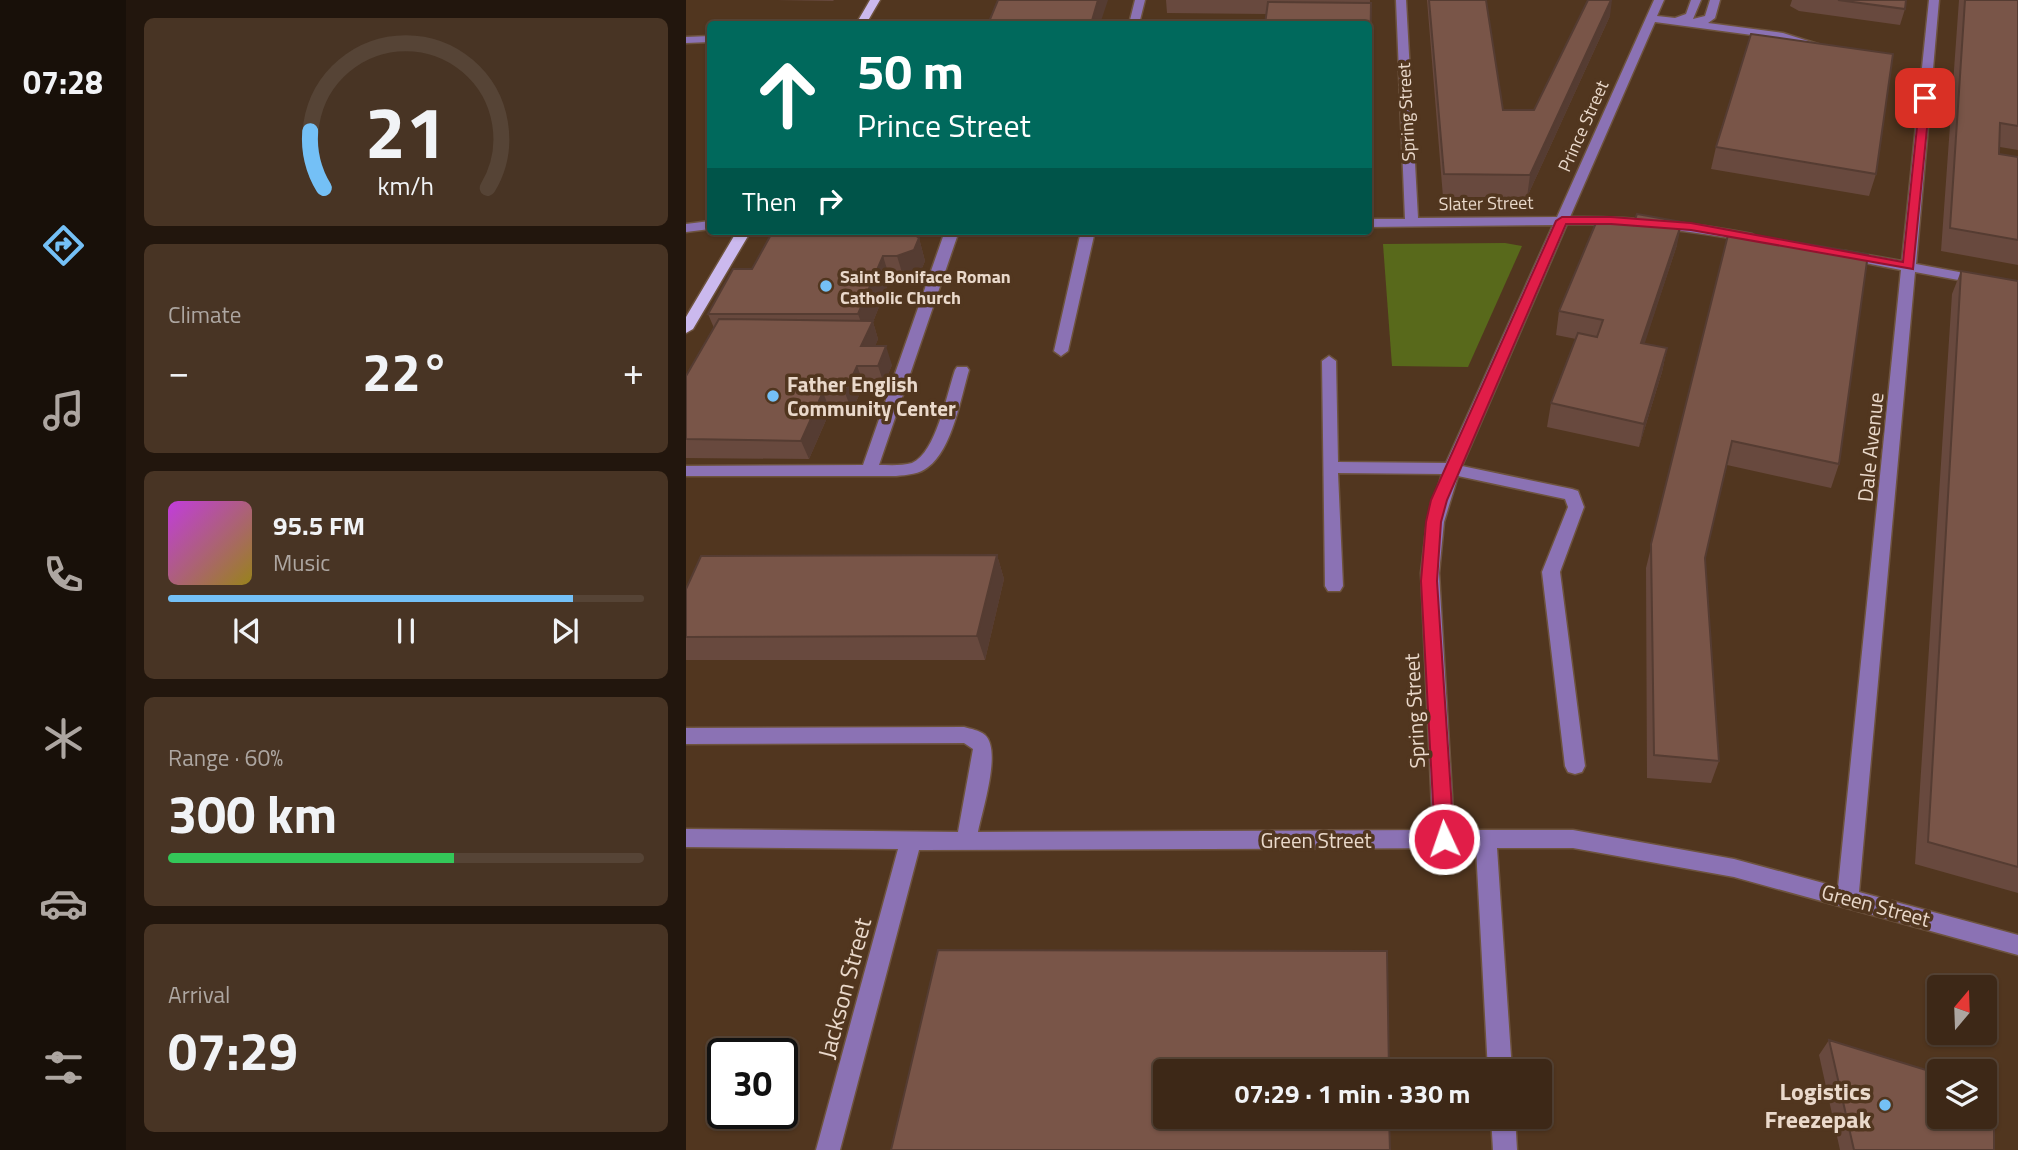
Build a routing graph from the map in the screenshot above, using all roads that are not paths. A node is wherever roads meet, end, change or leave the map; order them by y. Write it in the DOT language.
graph roads {
  1 [pos="875,0"];
  2 [pos="1140,0"];
  3 [pos="1401,0"];
  4 [pos="1659,0"];
  5 [pos="1696,0"];
  6 [pos="1714,0"];
  7 [pos="1934,0"];
  8 [pos="1651,19"];
  9 [pos="863,21"];
  10 [pos="1135,21"];
  11 [pos="1675,22"];
  12 [pos="707,39"];
  13 [pos="686,40"];
  14 [pos="1829,49"];
  15 [pos="1562,221"];
  16 [pos="1372,223"];
  17 [pos="1412,223"];
  18 [pos="707,225"];
  19 [pos="686,228"];
  20 [pos="742,235"];
  21 [pos="951,235"];
  22 [pos="1087,235"];
  23 [pos="1773,241"];
  24 [pos="1827,251"];
  25 [pos="1909,267"];
  26 [pos="2018,287"];
  27 [pos="686,329"];
  28 [pos="1060,351"];
  29 [pos="1329,361"];
  30 [pos="962,370"];
  31 [pos="1330,467"];
  32 [pos="1452,469"];
  33 [pos="869,470"];
  34 [pos="686,471"];
  35 [pos="1429,581"];
  36 [pos="1334,586"];
  37 [pos="686,736"];
  38 [pos="1575,766"];
  39 [pos="686,838"];
  40 [pos="1444,839"];
  41 [pos="1486,840"];
  42 [pos="911,841"];
  43 [pos="966,841"];
  44 [pos="1848,897"];
  45 [pos="2018,945"];
  46 [pos="1499,1059"];
  47 [pos="1504,1129"];
  48 [pos="828,1150"];
  49 [pos="1505,1150"];
  1 -- 9 [label="main road"];
  2 -- 10 [label="street"];
  3 -- 17 [label="street, Spring Street"];
  4 -- 8 [label="street, Prince Street"];
  5 -- 11 [label="street"];
  6 -- 11 [label="street"];
  7 -- 25 [label="street, Dale Avenue"];
  8 -- 11 [label="street"];
  8 -- 15 [label="street, Prince Street"];
  11 -- 14 [label="street"];
  12 -- 13 [label="street"];
  15 -- 17 [label="street, Slater Street"];
  15 -- 23 [label="street, Slater Street"];
  15 -- 32 [label="street, Prince Street"];
  16 -- 17 [label="street, Slater Street"];
  18 -- 19 [label="street"];
  20 -- 27 [label="main road"];
  21 -- 33 [label="street"];
  22 -- 28 [label="street"];
  24 -- 25 [label="street"];
  25 -- 26 [label="street"];
  25 -- 44 [label="street, Dale Avenue"];
  29 -- 31 [label="street"];
  30 -- 33 [label="street"];
  31 -- 32 [label="street"];
  31 -- 36 [label="street"];
  32 -- 35 [label="street, Prince Street"];
  32 -- 38 [label="street"];
  33 -- 34 [label="street"];
  35 -- 40 [label="street, Spring Street"];
  37 -- 43 [label="street"];
  39 -- 42 [label="street, Green Street"];
  40 -- 41 [label="street, Green Street"];
  40 -- 43 [label="street, Green Street"];
  41 -- 44 [label="street, Green Street"];
  41 -- 46 [label="street"];
  42 -- 43 [label="street, Green Street"];
  42 -- 48 [label="street, Jackson Street"];
  44 -- 45 [label="street, Green Street"];
  47 -- 49 [label="street"];
}
